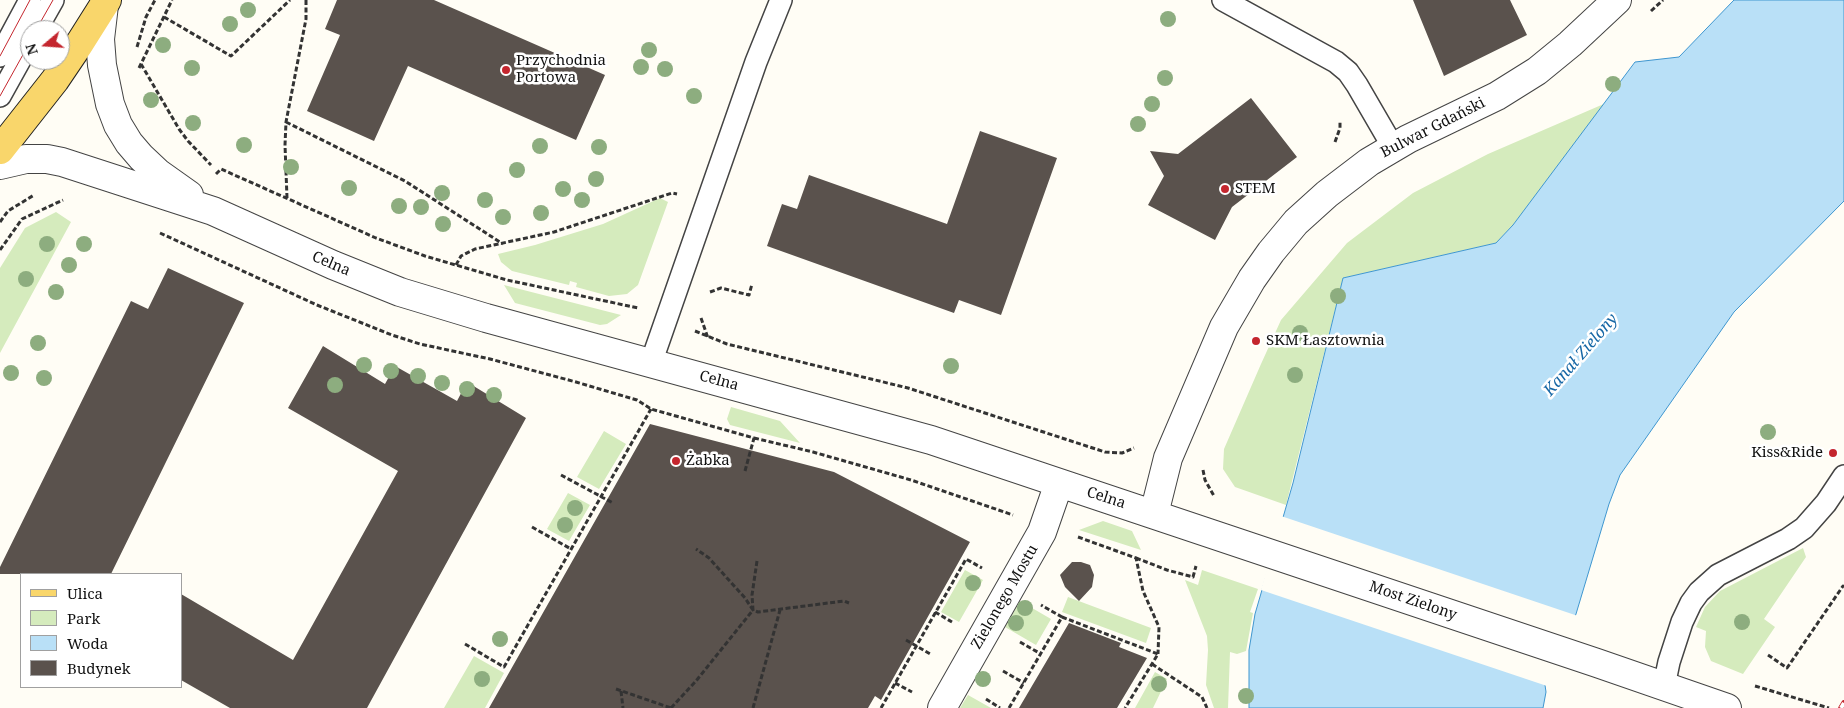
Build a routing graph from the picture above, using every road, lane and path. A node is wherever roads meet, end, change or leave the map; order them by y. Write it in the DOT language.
graph roads {
  1 [pos="30,0"];
  2 [pos="53,0"];
  3 [pos="154,0"];
  4 [pos="171,0"];
  5 [pos="290,0"];
  6 [pos="306,0"];
  7 [pos="781,0"];
  8 [pos="1223,0"];
  9 [pos="1617,0"];
  10 [pos="1663,0"];
  11 [pos="106,3"];
  12 [pos="1648,13"];
  13 [pos="164,17"];
  14 [pos="42,20"];
  15 [pos="135,54"];
  16 [pos="0,56"];
  17 [pos="137,58"];
  18 [pos="20,60"];
  19 [pos="141,63"];
  20 [pos="137,72"];
  21 [pos="0,96"];
  22 [pos="1340,120"];
  23 [pos="286,122"];
  24 [pos="1334,144"];
  25 [pos="1393,146"];
  26 [pos="0,150"];
  27 [pos="0,165"];
  28 [pos="218,172"];
  29 [pos="211,179"];
  30 [pos="225,179"];
  31 [pos="36,193"];
  32 [pos="681,196"];
  33 [pos="287,198"];
  34 [pos="70,199"];
  35 [pos="213,211"];
  36 [pos="0,222"];
  37 [pos="503,244"];
  38 [pos="0,250"];
  39 [pos="456,265"];
  40 [pos="752,284"];
  41 [pos="708,292"];
  42 [pos="699,313"];
  43 [pos="667,317"];
  44 [pos="708,338"];
  45 [pos="651,363"];
  46 [pos="651,409"];
  47 [pos="754,438"];
  48 [pos="1135,447"];
  49 [pos="1203,466"];
  50 [pos="561,475"];
  51 [pos="1844,476"];
  52 [pos="1059,483"];
  53 [pos="602,497"];
  54 [pos="1216,499"];
  55 [pos="613,503"];
  56 [pos="1154,514"];
  57 [pos="1045,526"];
  58 [pos="532,527"];
  59 [pos="1229,540"];
  60 [pos="696,549"];
  61 [pos="571,550"];
  62 [pos="1136,558"];
  63 [pos="1197,561"];
  64 [pos="757,562"];
  65 [pos="1011,587"];
  66 [pos="1844,587"];
  67 [pos="848,603"];
  68 [pos="753,610"];
  69 [pos="780,610"];
  70 [pos="936,612"];
  71 [pos="1062,617"];
  72 [pos="955,624"];
  73 [pos="906,640"];
  74 [pos="465,644"];
  75 [pos="916,646"];
  76 [pos="1158,654"];
  77 [pos="1768,655"];
  78 [pos="936,657"];
  79 [pos="1152,664"];
  80 [pos="896,683"];
  81 [pos="1748,684"];
  82 [pos="1664,686"];
  83 [pos="616,689"];
  84 [pos="621,691"];
  85 [pos="915,694"];
  86 [pos="624,708"];
  87 [pos="671,708"];
  88 [pos="753,708"];
  89 [pos="881,708"];
  90 [pos="942,708"];
  91 [pos="1010,708"];
  92 [pos="1126,708"];
  93 [pos="1207,708"];
  94 [pos="1727,708"];
  95 [pos="1829,708"];
  1 -- 16 [label="lane"];
  2 -- 14 [label="lane"];
  3 -- 15 [label="path"];
  4 -- 13 [label="path"];
  5 -- 13 [label="path"];
  6 -- 23 [label="path"];
  7 -- 43 [label="lane"];
  8 -- 25 [label="lane"];
  9 -- 25 [label="street, Bulwar Gdański"];
  10 -- 12 [label="path"];
  11 -- 26 [label="main road"];
  11 -- 35 [label="street, Celna"];
  13 -- 19 [label="path"];
  17 -- 19 [label="path"];
  18 -- 21 [label="lane"];
  19 -- 20 [label="path"];
  19 -- 28 [label="path"];
  22 -- 24 [label="path"];
  23 -- 33 [label="path"];
  23 -- 37 [label="path"];
  25 -- 56 [label="street, Bulwar Gdański"];
  27 -- 35 [label="street, Celna"];
  28 -- 29 [label="path"];
  28 -- 30 [label="path"];
  28 -- 33 [label="path"];
  31 -- 36 [label="path"];
  32 -- 37 [label="path"];
  33 -- 39 [label="path"];
  34 -- 38 [label="path"];
  35 -- 45 [label="street, Celna"];
  37 -- 39 [label="path"];
  39 -- 43 [label="path"];
  40 -- 41 [label="path"];
  42 -- 44 [label="path"];
  43 -- 44 [label="path"];
  43 -- 45 [label="lane"];
  44 -- 48 [label="path"];
  45 -- 52 [label="street, Celna"];
  46 -- 53 [label="path"];
  47 -- 57 [label="path"];
  49 -- 54 [label="path"];
  50 -- 53 [label="path"];
  51 -- 82 [label="lane"];
  52 -- 56 [label="street, Celna"];
  52 -- 57 [label="street, Zielonego Mostu"];
  53 -- 55 [label="path"];
  53 -- 61 [label="path"];
  56 -- 59 [label="street, Celna"];
  57 -- 62 [label="path"];
  57 -- 65 [label="street, Zielonego Mostu"];
  58 -- 61 [label="path"];
  59 -- 82 [label="street, Most Zielony"];
  60 -- 68 [label="path"];
  61 -- 74 [label="path"];
  62 -- 63 [label="path"];
  62 -- 76 [label="path"];
  64 -- 68 [label="path"];
  65 -- 70 [label="path"];
  65 -- 71 [label="path"];
  65 -- 90 [label="street, Zielonego Mostu"];
  66 -- 77 [label="path"];
  67 -- 69 [label="path"];
  68 -- 69 [label="path"];
  68 -- 87 [label="path"];
  69 -- 88 [label="path"];
  70 -- 72 [label="path"];
  70 -- 75 [label="path"];
  71 -- 76 [label="path"];
  71 -- 91 [label="path"];
  73 -- 75 [label="path"];
  75 -- 78 [label="path"];
  75 -- 80 [label="path"];
  76 -- 79 [label="path"];
  79 -- 92 [label="path"];
  79 -- 93 [label="path"];
  80 -- 85 [label="path"];
  80 -- 89 [label="path"];
  81 -- 95 [label="path"];
  82 -- 94 [label="street, Most Zielony"];
  83 -- 84 [label="path"];
  84 -- 86 [label="path"];
  84 -- 87 [label="path"];
}
